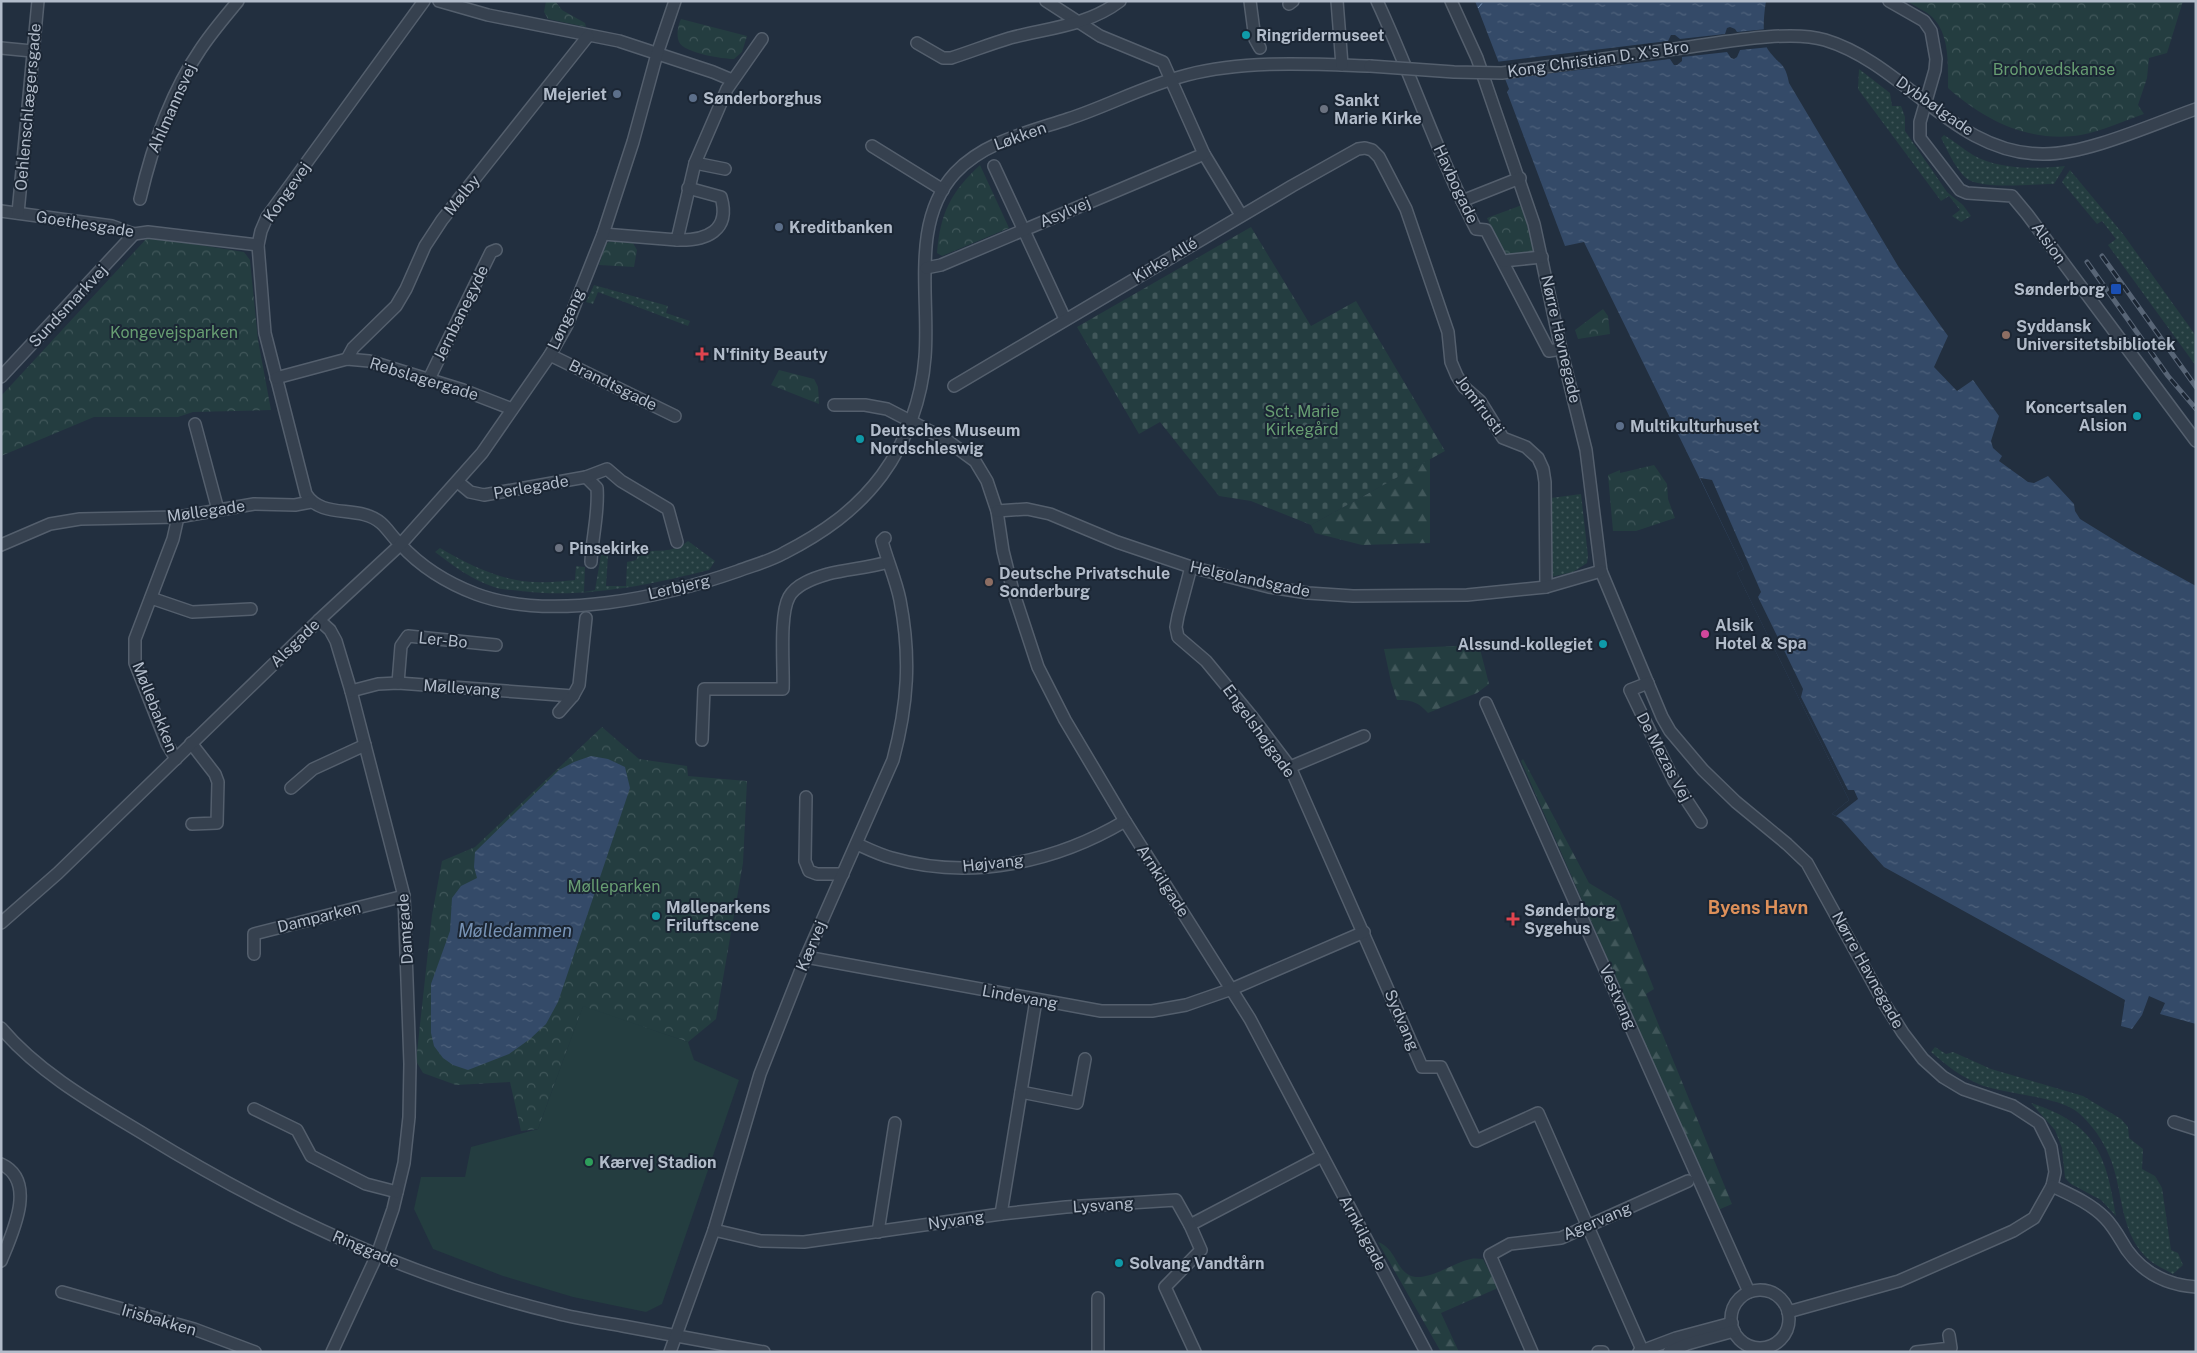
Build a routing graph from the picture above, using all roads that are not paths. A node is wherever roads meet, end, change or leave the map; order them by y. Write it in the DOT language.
graph roads {
  1 [pos="38,1"];
  2 [pos="238,1"];
  3 [pos="424,1"];
  4 [pos="439,1"];
  5 [pos="675,1"];
  6 [pos="1046,1"];
  7 [pos="1120,1"];
  8 [pos="1250,1"];
  9 [pos="1337,1"];
  10 [pos="1377,1"];
  11 [pos="1452,1"];
  12 [pos="1889,1"];
  13 [pos="1078,23"];
  14 [pos="588,36"];
  15 [pos="762,39"];
  16 [pos="917,43"];
  17 [pos="1,48"];
  18 [pos="1260,48"];
  19 [pos="1851,50"];
  20 [pos="32,51"];
  21 [pos="657,54"];
  22 [pos="1342,65"];
  23 [pos="732,80"];
  24 [pos="1170,81"];
  25 [pos="1927,102"];
  26 [pos="2196,109"];
  27 [pos="872,146"];
  28 [pos="1204,154"];
  29 [pos="1379,157"];
  30 [pos="695,163"];
  31 [pos="994,166"];
  32 [pos="725,169"];
  33 [pos="1520,178"];
  34 [pos="688,188"];
  35 [pos="943,190"];
  36 [pos="140,199"];
  37 [pos="1462,201"];
  38 [pos="1,211"];
  39 [pos="18,213"];
  40 [pos="1241,215"];
  41 [pos="1024,230"];
  42 [pos="134,234"];
  43 [pos="603,234"];
  44 [pos="677,240"];
  45 [pos="258,246"];
  46 [pos="496,250"];
  47 [pos="1542,257"];
  48 [pos="1503,261"];
  49 [pos="926,268"];
  50 [pos="1065,320"];
  51 [pos="1561,349"];
  52 [pos="550,355"];
  53 [pos="347,359"];
  54 [pos="1,378"];
  55 [pos="276,378"];
  56 [pos="430,379"];
  57 [pos="954,386"];
  58 [pos="834,405"];
  59 [pos="512,409"];
  60 [pos="675,416"];
  61 [pos="911,422"];
  62 [pos="195,424"];
  63 [pos="2196,442"];
  64 [pos="586,477"];
  65 [pos="458,482"];
  66 [pos="311,502"];
  67 [pos="218,510"];
  68 [pos="997,510"];
  69 [pos="178,517"];
  70 [pos="884,538"];
  71 [pos="677,542"];
  72 [pos="1,545"];
  73 [pos="400,545"];
  74 [pos="591,562"];
  75 [pos="888,562"];
  76 [pos="1191,567"];
  77 [pos="1601,571"];
  78 [pos="1546,587"];
  79 [pos="151,598"];
  80 [pos="252,609"];
  81 [pos="586,618"];
  82 [pos="319,620"];
  83 [pos="496,645"];
  84 [pos="398,683"];
  85 [pos="1648,683"];
  86 [pos="351,691"];
  87 [pos="573,696"];
  88 [pos="1486,703"];
  89 [pos="559,712"];
  90 [pos="1364,736"];
  91 [pos="702,740"];
  92 [pos="191,743"];
  93 [pos="365,745"];
  94 [pos="176,759"];
  95 [pos="1290,768"];
  96 [pos="291,788"];
  97 [pos="806,796"];
  98 [pos="1125,820"];
  99 [pos="1701,822"];
  100 [pos="192,824"];
  101 [pos="857,844"];
  102 [pos="843,874"];
  103 [pos="404,896"];
  104 [pos="20,908"];
  105 [pos="1,923"];
  106 [pos="1,932"];
  107 [pos="1364,932"];
  108 [pos="254,954"];
  109 [pos="806,957"];
  110 [pos="1232,989"];
  111 [pos="1036,1000"];
  112 [pos="1,1028"];
  113 [pos="6,1037"];
  114 [pos="1085,1059"];
  115 [pos="1021,1092"];
  116 [pos="254,1109"];
  117 [pos="2174,1122"];
  118 [pos="895,1123"];
  119 [pos="2196,1129"];
  120 [pos="1322,1156"];
  121 [pos="1,1164"];
  122 [pos="1688,1181"];
  123 [pos="2052,1186"];
  124 [pos="397,1192"];
  125 [pos="1001,1214"];
  126 [pos="1190,1225"];
  127 [pos="1588,1227"];
  128 [pos="714,1230"];
  129 [pos="878,1232"];
  130 [pos="377,1255"];
  131 [pos="1,1261"];
  132 [pos="2196,1288"];
  133 [pos="62,1292"];
  134 [pos="1749,1292"];
  135 [pos="1098,1298"];
  136 [pos="1788,1312"];
  137 [pos="1733,1327"];
  138 [pos="1949,1335"];
  139 [pos="676,1336"];
  140 [pos="1774,1348"];
  141 [pos="1642,1351"];
  142 [pos="255,1352"];
  143 [pos="332,1352"];
  144 [pos="670,1352"];
  145 [pos="764,1352"];
  146 [pos="1098,1352"];
  147 [pos="1196,1352"];
  148 [pos="1426,1352"];
  149 [pos="1532,1352"];
  150 [pos="1598,1352"];
  151 [pos="1603,1352"];
  152 [pos="1669,1352"];
  153 [pos="1916,1352"];
  1 -- 20 [label="street, Oehlenschlægersgade"];
  2 -- 36 [label="street, Ahlmannsvej"];
  3 -- 45 [label="street, Kongevej"];
  4 -- 14 [label="street"];
  5 -- 21 [label="street, Løngang"];
  6 -- 13 [label="street"];
  7 -- 13 [label="street"];
  8 -- 18 [label="street"];
  9 -- 22 [label="street"];
  10 -- 37 [label="street, Havbogade"];
  11 -- 33 [label="street, Nørre Havnegade"];
  12 -- 25 [label="street, Alsion"];
  13 -- 16 [label="street"];
  13 -- 24 [label="street"];
  14 -- 21 [label="street"];
  14 -- 53 [label="street, Mølby"];
  15 -- 23 [label="street"];
  17 -- 20 [label="street"];
  19 -- 22 [label="street, Kong Christian D. X's Bro, bridge"];
  19 -- 25 [label="street, Dybbølgade"];
  20 -- 39 [label="street, Oehlenschlægersgade"];
  21 -- 23 [label="street"];
  21 -- 43 [label="street, Løngang"];
  22 -- 24 [label="street, Løkken"];
  23 -- 30 [label="street"];
  24 -- 28 [label="street"];
  24 -- 35 [label="street, Løkken"];
  25 -- 26 [label="street, Dybbølgade"];
  25 -- 63 [label="street, Alsion"];
  27 -- 35 [label="street"];
  28 -- 40 [label="street"];
  28 -- 41 [label="street, Asylvej"];
  29 -- 40 [label="street, Kirke Allé"];
  29 -- 78 [label="street, Jomfrusti"];
  30 -- 32 [label="street"];
  30 -- 34 [label="street"];
  31 -- 41 [label="street"];
  33 -- 37 [label="street"];
  33 -- 47 [label="street, Nørre Havnegade"];
  34 -- 44 [label="street"];
  34 -- 44 [label="street"];
  35 -- 49 [label="street, Løkken"];
  37 -- 48 [label="street, Havbogade"];
  38 -- 39 [label="street, Goethesgade"];
  39 -- 42 [label="street, Goethesgade"];
  40 -- 50 [label="street, Kirke Allé"];
  41 -- 49 [label="street, Asylvej"];
  41 -- 50 [label="street"];
  42 -- 45 [label="street, Goethesgade"];
  42 -- 54 [label="street, Sundsmarkvej"];
  43 -- 44 [label="street"];
  43 -- 52 [label="street, Løngang"];
  45 -- 55 [label="street, Kongevej"];
  46 -- 56 [label="street, Jernbanegyde"];
  47 -- 48 [label="street"];
  47 -- 51 [label="street, Nørre Havnegade"];
  48 -- 51 [label="street, Havbogade"];
  49 -- 61 [label="street, Løkken"];
  50 -- 57 [label="street, Kirke Allé"];
  51 -- 77 [label="street, Nørre Havnegade"];
  52 -- 59 [label="street, Løngang"];
  52 -- 60 [label="street, Brandtsgade"];
  53 -- 55 [label="street, Rebslagergade"];
  53 -- 56 [label="street, Rebslagergade"];
  55 -- 66 [label="street, Kongevej"];
  56 -- 59 [label="street, Rebslagergade"];
  58 -- 61 [label="street, Arnkilgade"];
  59 -- 65 [label="street, Løngang"];
  61 -- 68 [label="street, Arnkilgade"];
  61 -- 73 [label="street, Lerbjerg"];
  62 -- 67 [label="street"];
  64 -- 65 [label="street, Perlegade"];
  64 -- 71 [label="street, Perlegade"];
  64 -- 74 [label="street"];
  65 -- 73 [label="street, Løngang"];
  66 -- 67 [label="street, Møllegade"];
  66 -- 73 [label="street, Møllegade"];
  67 -- 69 [label="street, Møllegade"];
  68 -- 76 [label="street, Helgolandsgade"];
  68 -- 98 [label="street, Arnkilgade"];
  69 -- 72 [label="street, Møllegade"];
  69 -- 79 [label="street, Møllebakken"];
  70 -- 75 [label="street, Kærvej"];
  73 -- 82 [label="street, Alsgade"];
  75 -- 91 [label="street"];
  75 -- 101 [label="street, Kærvej"];
  76 -- 78 [label="street, Helgolandsgade"];
  76 -- 95 [label="street, Engelshøjgade"];
  77 -- 78 [label="street, Helgolandsgade"];
  77 -- 85 [label="street, Nørre Havnegade"];
  79 -- 80 [label="street"];
  79 -- 94 [label="street, Møllebakken"];
  81 -- 87 [label="street"];
  82 -- 86 [label="street, Damgade"];
  82 -- 92 [label="street, Alsgade"];
  83 -- 84 [label="street, Ler-Bo"];
  84 -- 86 [label="street, Møllevang"];
  84 -- 87 [label="street, Møllevang"];
  85 -- 99 [label="street, De Mezas Vej"];
  85 -- 123 [label="street, Nørre Havnegade"];
  86 -- 93 [label="street, Damgade"];
  87 -- 89 [label="street"];
  88 -- 134 [label="street, Vestvang"];
  90 -- 95 [label="street"];
  92 -- 94 [label="street, Alsgade"];
  92 -- 100 [label="street"];
  93 -- 96 [label="street"];
  93 -- 103 [label="street, Damgade"];
  94 -- 104 [label="street, Alsgade"];
  95 -- 107 [label="street, Engelshøjgade"];
  97 -- 102 [label="street"];
  98 -- 101 [label="street, Højvang"];
  98 -- 110 [label="street, Arnkilgade"];
  101 -- 102 [label="street, Kærvej"];
  102 -- 109 [label="street, Kærvej"];
  103 -- 108 [label="street, Damparken"];
  103 -- 124 [label="street, Damgade"];
  104 -- 105 [label="street, Alsgade"];
  104 -- 106 [label="street, Alsgade"];
  107 -- 110 [label="street"];
  107 -- 127 [label="street, Sydvang"];
  109 -- 111 [label="street, Lindevang"];
  109 -- 128 [label="street, Kærvej"];
  110 -- 111 [label="street, Lindevang"];
  110 -- 120 [label="street, Arnkilgade"];
  111 -- 115 [label="street, Nyvang"];
  112 -- 113 [label="street, Ringgade"];
  113 -- 130 [label="street, Ringgade"];
  114 -- 115 [label="street"];
  115 -- 125 [label="street, Nyvang"];
  116 -- 124 [label="street"];
  117 -- 119 [label="street"];
  118 -- 129 [label="street"];
  120 -- 126 [label="street"];
  120 -- 148 [label="street, Arnkilgade"];
  121 -- 131 [label="street"];
  122 -- 127 [label="street, Agervang"];
  123 -- 132 [label="street"];
  123 -- 136 [label="street, Nørre Havnegade"];
  124 -- 130 [label="street, Damgade"];
  125 -- 126 [label="street, Lysvang"];
  125 -- 129 [label="street, Nyvang"];
  126 -- 147 [label="street, Lysvang"];
  127 -- 141 [label="street, Sydvang"];
  127 -- 149 [label="street, Agervang"];
  128 -- 129 [label="street, Nyvang"];
  128 -- 139 [label="street, Kærvej"];
  130 -- 139 [label="street, Ringgade"];
  130 -- 143 [label="street, Damgade"];
  133 -- 142 [label="street, Irisbakken"];
  134 -- 136 [label="street"];
  134 -- 137 [label="street"];
  135 -- 146 [label="street"];
  136 -- 140 [label="street"];
  137 -- 140 [label="street"];
  137 -- 141 [label="street"];
  137 -- 152 [label="street"];
  138 -- 153 [label="street"];
  139 -- 144 [label="street, Kærvej"];
  139 -- 145 [label="street, Ringgade"];
  150 -- 151 [label="street"];
}
